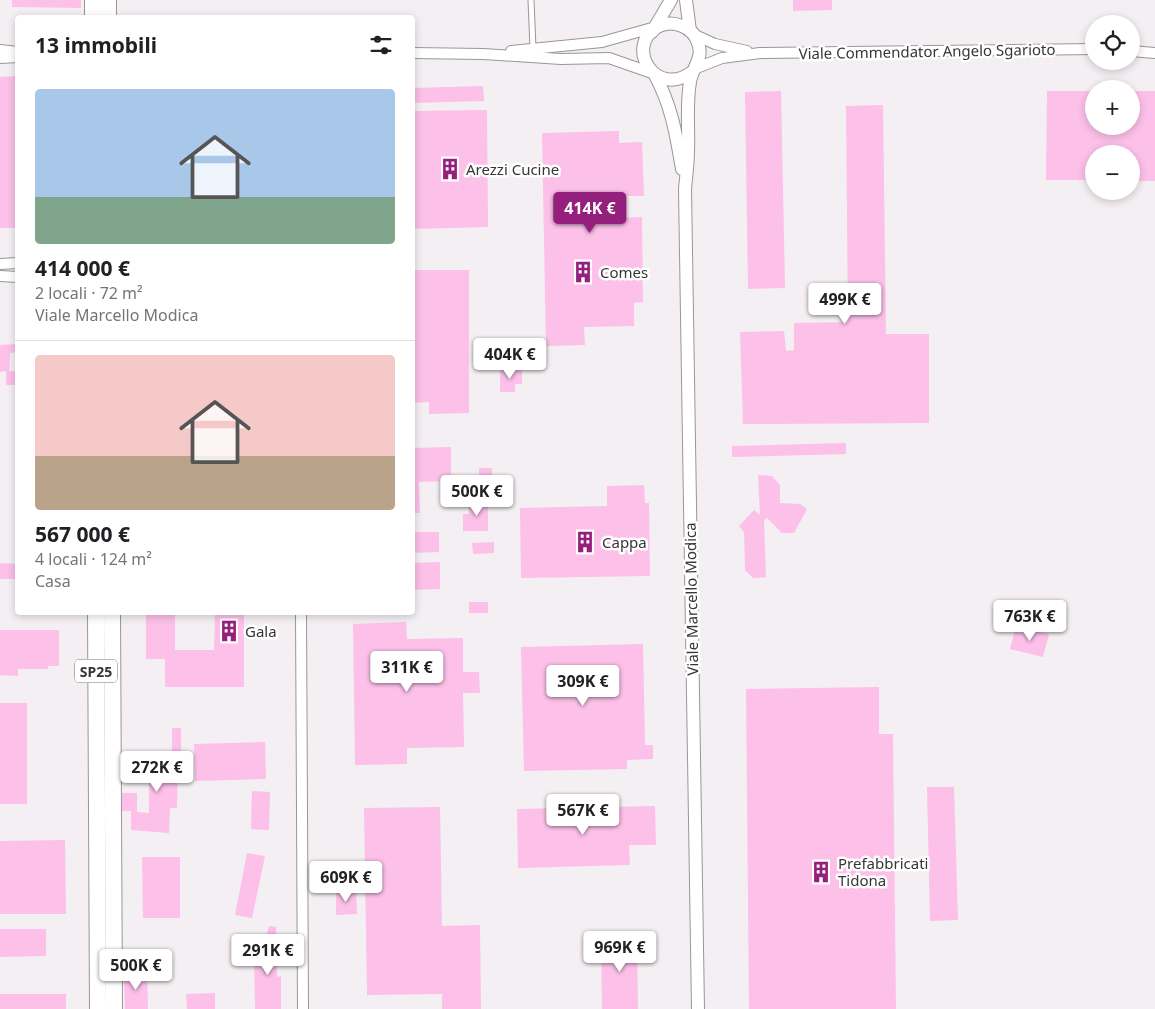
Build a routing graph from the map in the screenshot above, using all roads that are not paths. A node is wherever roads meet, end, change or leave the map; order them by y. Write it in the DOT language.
graph roads {
  1 [pos="93,0"];
  2 [pos="108,0"];
  3 [pos="531,0"];
  4 [pos="671,0"];
  5 [pos="686,0"];
  6 [pos="93,15"];
  7 [pos="108,15"];
  8 [pos="658,25"];
  9 [pos="693,33"];
  10 [pos="533,48"];
  11 [pos="1085,49"];
  12 [pos="0,50"];
  13 [pos="15,52"];
  14 [pos="1140,52"];
  15 [pos="415,53"];
  16 [pos="760,53"];
  17 [pos="1155,53"];
  18 [pos="483,54"];
  19 [pos="15,57"];
  20 [pos="0,58"];
  21 [pos="693,70"];
  22 [pos="654,74"];
  23 [pos="685,189"];
  24 [pos="15,263"];
  25 [pos="0,264"];
  26 [pos="0,276"];
  27 [pos="15,277"];
  28 [pos="96,615"];
  29 [pos="112,615"];
  30 [pos="301,615"];
  31 [pos="98,1009"];
  32 [pos="114,1009"];
  33 [pos="303,1009"];
  34 [pos="698,1009"];
  1 -- 6 [label="main road"];
  2 -- 7 [label="main road"];
  3 -- 10 [label="lane"];
  4 -- 8 [label="street"];
  5 -- 9 [label="street"];
  8 -- 9 [label="street"];
  8 -- 10 [label="street"];
  8 -- 22 [label="street"];
  9 -- 16 [label="street"];
  9 -- 21 [label="street"];
  10 -- 18 [label="street"];
  11 -- 16 [label="street, Viale Commendator Angelo Sgarioto"];
  12 -- 13 [label="street"];
  14 -- 17 [label="street"];
  15 -- 18 [label="street"];
  16 -- 21 [label="street"];
  18 -- 22 [label="street"];
  19 -- 20 [label="street"];
  21 -- 22 [label="street"];
  21 -- 23 [label="street"];
  22 -- 23 [label="street"];
  23 -- 34 [label="street, Viale Marcello Modica"];
  24 -- 25 [label="street"];
  26 -- 27 [label="street"];
  28 -- 31 [label="main road, SP25"];
  29 -- 32 [label="main road, SP25"];
  30 -- 33 [label="street"];
}
